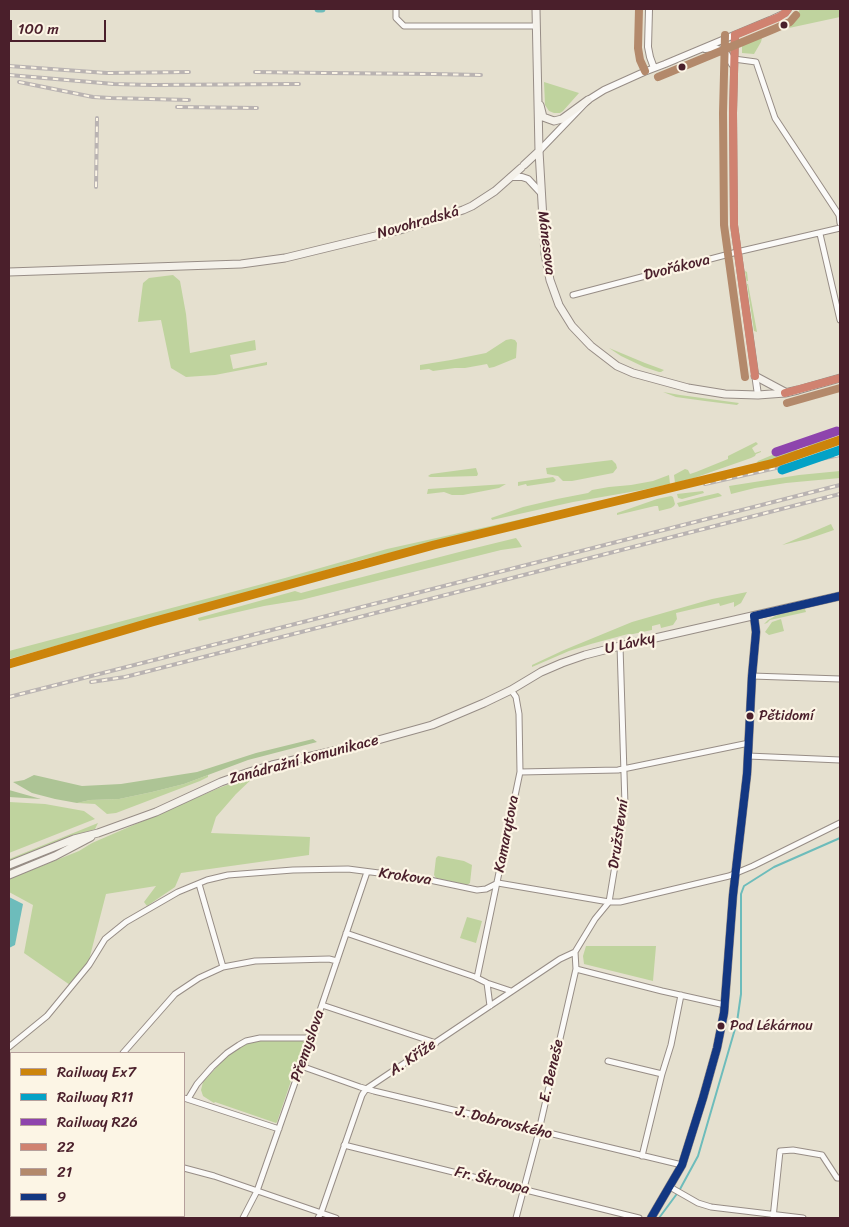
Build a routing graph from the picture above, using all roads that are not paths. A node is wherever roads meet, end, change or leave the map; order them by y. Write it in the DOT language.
graph roads {
  1 [pos="396,9"];
  2 [pos="536,9"];
  3 [pos="649,9"];
  4 [pos="786,10"];
  5 [pos="536,26"];
  6 [pos="735,34"];
  7 [pos="692,52"];
  8 [pos="734,59"];
  9 [pos="654,68"];
  10 [pos="734,72"];
  11 [pos="537,95"];
  12 [pos="588,100"];
  13 [pos="539,151"];
  14 [pos="512,177"];
  15 [pos="541,193"];
  16 [pos="840,223"];
  17 [pos="840,228"];
  18 [pos="820,234"];
  19 [pos="737,252"];
  20 [pos="9,272"];
  21 [pos="573,295"];
  22 [pos="840,320"];
  23 [pos="755,376"];
  24 [pos="840,378"];
  25 [pos="785,393"];
  26 [pos="758,395"];
  27 [pos="840,596"];
  28 [pos="754,616"];
  29 [pos="620,646"];
  30 [pos="752,676"];
  31 [pos="840,679"];
  32 [pos="511,690"];
  33 [pos="749,743"];
  34 [pos="748,756"];
  35 [pos="840,760"];
  36 [pos="624,769"];
  37 [pos="520,772"];
  38 [pos="840,824"];
  39 [pos="98,833"];
  40 [pos="9,865"];
  41 [pos="367,872"];
  42 [pos="736,873"];
  43 [pos="9,875"];
  44 [pos="498,883"];
  45 [pos="199,884"];
  46 [pos="609,902"];
  47 [pos="346,933"];
  48 [pos="575,952"];
  49 [pos="337,961"];
  50 [pos="223,967"];
  51 [pos="576,970"];
  52 [pos="477,978"];
  53 [pos="487,983"];
  54 [pos="511,991"];
  55 [pos="682,995"];
  56 [pos="322,1004"];
  57 [pos="725,1005"];
  58 [pos="490,1006"];
  59 [pos="311,1038"];
  60 [pos="436,1043"];
  61 [pos="9,1048"];
  62 [pos="124,1052"];
  63 [pos="608,1061"];
  64 [pos="300,1066"];
  65 [pos="662,1074"];
  66 [pos="366,1089"];
  67 [pos="186,1098"];
  68 [pos="279,1129"];
  69 [pos="539,1131"];
  70 [pos="344,1145"];
  71 [pos="642,1156"];
  72 [pos="682,1165"];
  73 [pos="185,1168"];
  74 [pos="840,1178"];
  75 [pos="524,1189"];
  76 [pos="672,1189"];
  77 [pos="257,1191"];
  78 [pos="320,1216"];
  79 [pos="773,1216"];
  80 [pos="60,1217"];
  81 [pos="70,1218"];
  82 [pos="243,1218"];
  83 [pos="336,1218"];
  84 [pos="516,1218"];
  85 [pos="639,1218"];
  86 [pos="650,1218"];
  87 [pos="803,1218"];
  1 -- 5 [label="street"];
  2 -- 5 [label="main road, Mánesova"];
  3 -- 9 [label="street"];
  4 -- 6 [label="street, Novohradská"];
  5 -- 11 [label="main road, Mánesova"];
  6 -- 7 [label="street, Novohradská"];
  6 -- 8 [label="street"];
  7 -- 9 [label="street, Novohradská"];
  7 -- 10 [label="street"];
  8 -- 10 [label="street"];
  8 -- 16 [label="street"];
  9 -- 12 [label="street, Novohradská"];
  10 -- 19 [label="street"];
  11 -- 12 [label="main road"];
  11 -- 13 [label="main road, Mánesova"];
  12 -- 13 [label="street, Novohradská"];
  13 -- 14 [label="main road, Novohradská"];
  13 -- 15 [label="main road, Mánesova"];
  14 -- 15 [label="street"];
  14 -- 20 [label="main road, Novohradská"];
  15 -- 26 [label="main road, Mánesova"];
  17 -- 18 [label="street, Dvořákova"];
  18 -- 19 [label="street, Dvořákova"];
  18 -- 22 [label="street"];
  19 -- 21 [label="street, Dvořákova"];
  19 -- 23 [label="street"];
  23 -- 25 [label="main road"];
  23 -- 26 [label="street"];
  24 -- 25 [label="main road, Mánesova"];
  25 -- 26 [label="main road, Mánesova"];
  27 -- 28 [label="main road, U Lávky"];
  28 -- 29 [label="main road, U Lávky"];
  28 -- 30 [label="main road"];
  29 -- 32 [label="main road, U Lávky"];
  29 -- 36 [label="street, Družstevní"];
  30 -- 31 [label="street"];
  30 -- 33 [label="main road"];
  32 -- 37 [label="street, Kamarytova"];
  32 -- 39 [label="main road, Zanádražní komunikace"];
  33 -- 34 [label="main road"];
  33 -- 36 [label="street"];
  34 -- 35 [label="street"];
  34 -- 42 [label="main road"];
  36 -- 37 [label="street"];
  36 -- 46 [label="street, Družstevní"];
  37 -- 44 [label="street, Kamarytova"];
  38 -- 42 [label="street, Krokova"];
  39 -- 40 [label="main road, Zanádražní komunikace"];
  39 -- 43 [label="main road, Zanádražní komunikace"];
  41 -- 44 [label="street, Krokova"];
  41 -- 45 [label="street, Krokova"];
  41 -- 47 [label="street, Přemyslova"];
  42 -- 46 [label="street, Krokova"];
  42 -- 57 [label="main road"];
  44 -- 46 [label="street, Krokova"];
  44 -- 52 [label="street, Kamarytova"];
  45 -- 50 [label="street"];
  45 -- 61 [label="street, Krokova"];
  46 -- 48 [label="street, Družstevní"];
  47 -- 49 [label="street, Přemyslova"];
  47 -- 52 [label="street"];
  48 -- 51 [label="street, E. Beneše"];
  48 -- 54 [label="street, A. Kříže"];
  49 -- 50 [label="street"];
  49 -- 56 [label="street, Přemyslova"];
  50 -- 62 [label="street"];
  51 -- 55 [label="street"];
  51 -- 69 [label="street, E. Beneše"];
  52 -- 53 [label="street"];
  53 -- 54 [label="street"];
  53 -- 58 [label="street"];
  54 -- 58 [label="street, A. Kříže"];
  55 -- 57 [label="street"];
  55 -- 65 [label="street"];
  56 -- 59 [label="street, Přemyslova"];
  56 -- 60 [label="street"];
  57 -- 72 [label="main road"];
  58 -- 60 [label="street, A. Kříže"];
  59 -- 64 [label="street, Přemyslova"];
  59 -- 67 [label="street"];
  60 -- 66 [label="street, A. Kříže"];
  63 -- 65 [label="street"];
  64 -- 66 [label="street, J. Dobrovského"];
  64 -- 68 [label="street, Přemyslova"];
  65 -- 71 [label="street"];
  66 -- 69 [label="street, J. Dobrovského"];
  66 -- 70 [label="street"];
  67 -- 68 [label="street"];
  68 -- 77 [label="street, Přemyslova"];
  69 -- 71 [label="street, J. Dobrovského"];
  69 -- 75 [label="street, E. Beneše"];
  70 -- 75 [label="street, Fr. Škroupa"];
  70 -- 78 [label="street"];
  71 -- 72 [label="street, J. Dobrovského"];
  72 -- 76 [label="main road"];
  73 -- 77 [label="street"];
  74 -- 79 [label="street"];
  75 -- 84 [label="street, E. Beneše"];
  75 -- 85 [label="street, Fr. Škroupa"];
  76 -- 79 [label="street"];
  76 -- 86 [label="main road"];
  77 -- 78 [label="street"];
  77 -- 82 [label="street, Přemyslova"];
  78 -- 83 [label="street"];
  79 -- 87 [label="street"];
  80 -- 81 [label="street"];
}
